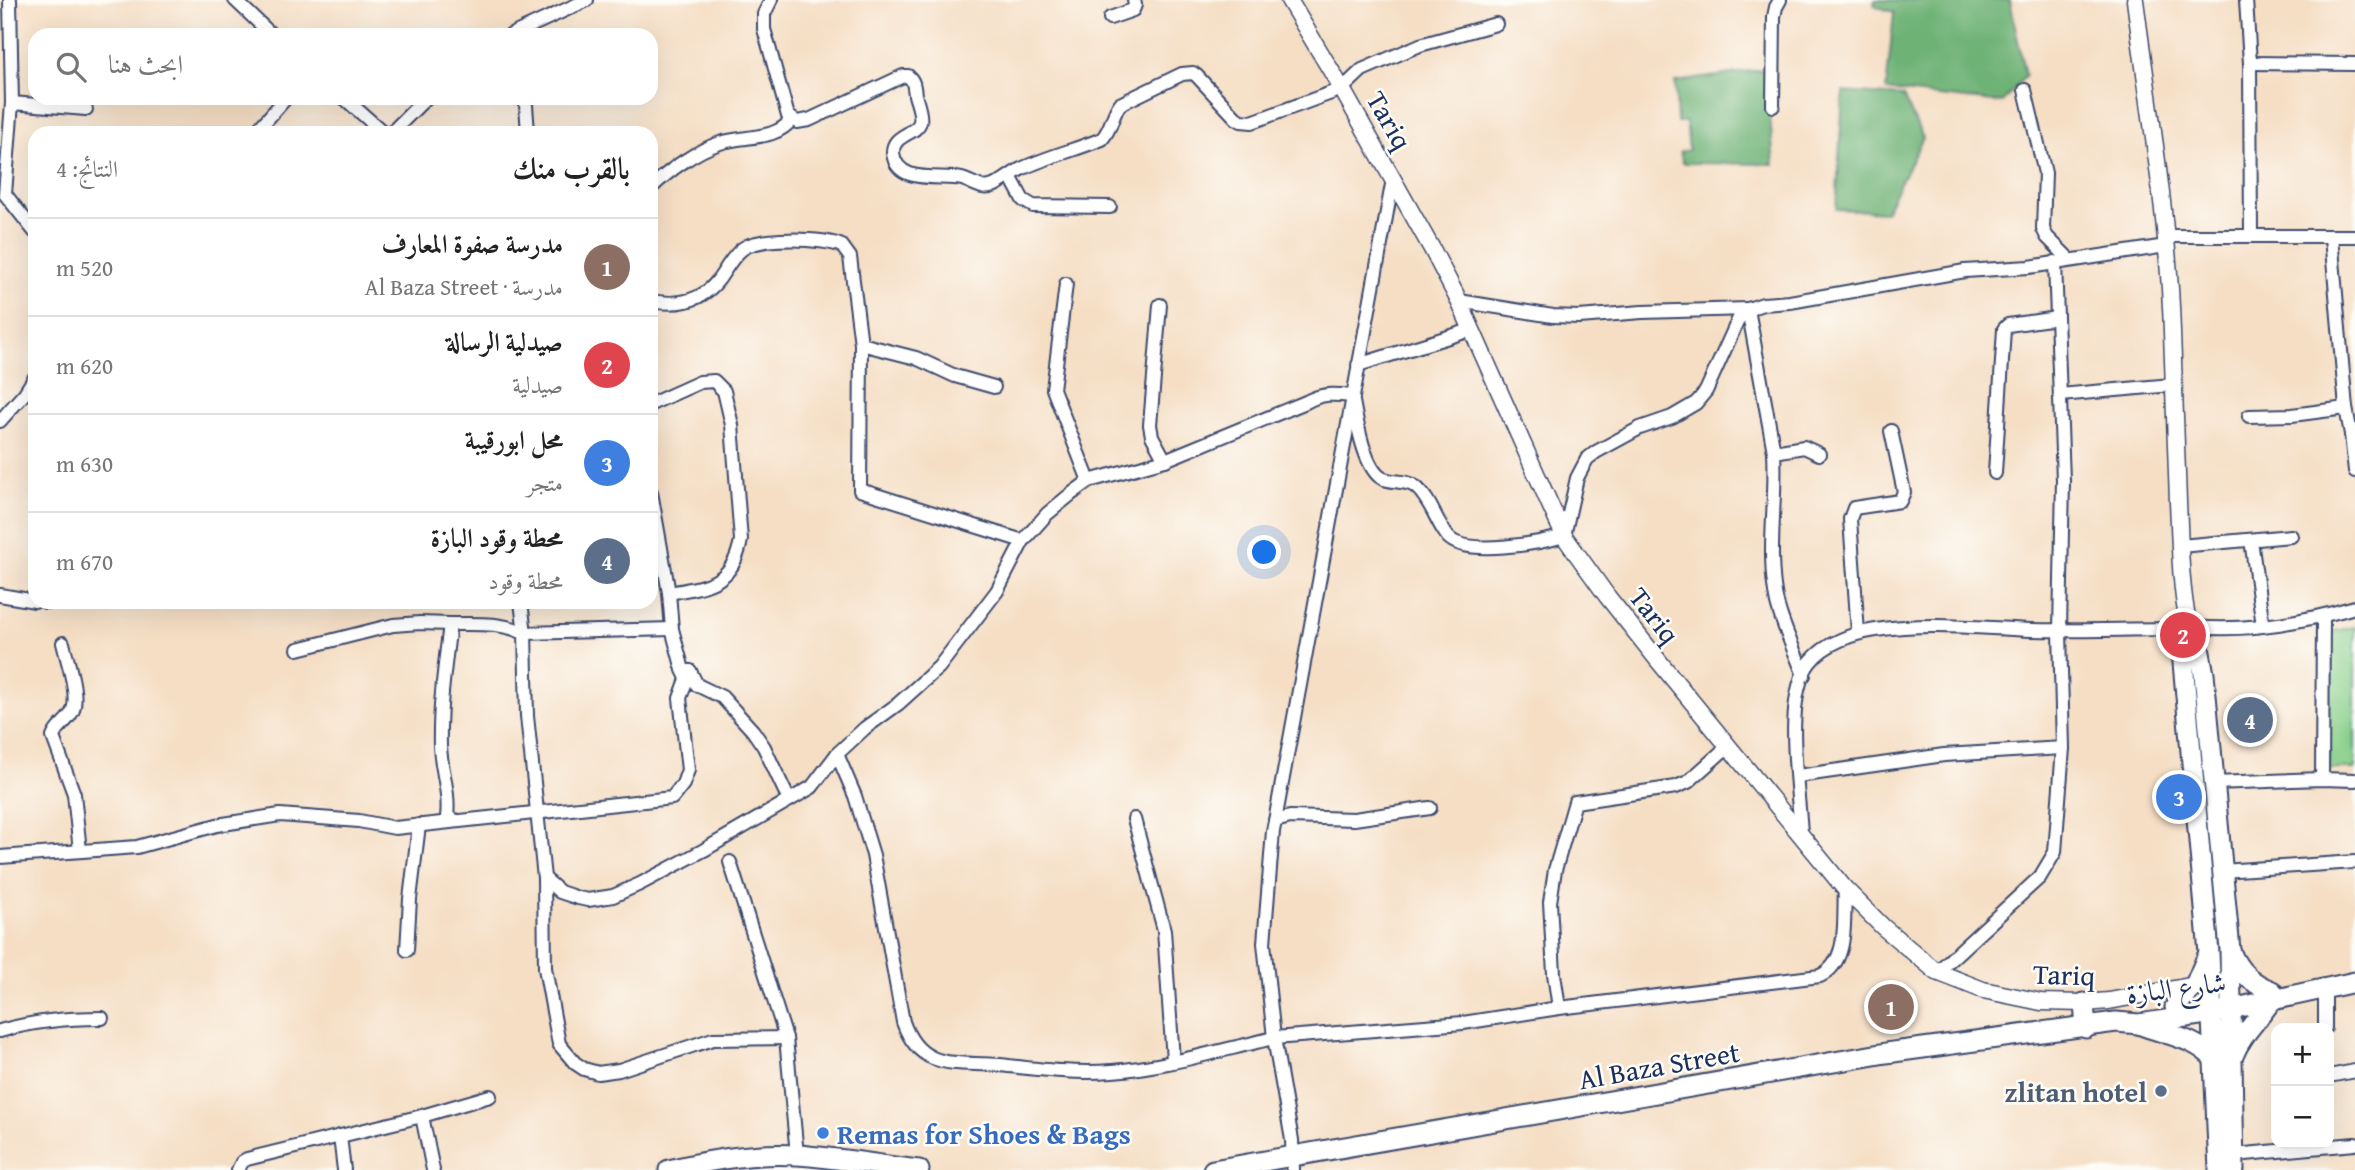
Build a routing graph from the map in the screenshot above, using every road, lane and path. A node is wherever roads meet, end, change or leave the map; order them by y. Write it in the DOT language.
graph roads {
  1 [pos="10,0"];
  2 [pos="235,0"];
  3 [pos="587,0"];
  4 [pos="771,0"];
  5 [pos="1134,0"];
  6 [pos="1289,0"];
  7 [pos="1780,0"];
  8 [pos="2136,0"];
  9 [pos="2246,0"];
  10 [pos="1110,18"];
  11 [pos="1496,24"];
  12 [pos="265,28"];
  13 [pos="526,28"];
  14 [pos="2250,63"];
  15 [pos="2355,64"];
  16 [pos="1342,89"];
  17 [pos="2025,90"];
  18 [pos="12,103"];
  19 [pos="28,104"];
  20 [pos="37,105"];
  21 [pos="280,105"];
  22 [pos="352,105"];
  23 [pos="419,105"];
  24 [pos="526,105"];
  25 [pos="1773,106"];
  26 [pos="86,109"];
  27 [pos="792,120"];
  28 [pos="261,126"];
  29 [pos="376,126"];
  30 [pos="398,126"];
  31 [pos="528,126"];
  32 [pos="1010,176"];
  33 [pos="1393,178"];
  34 [pos="658,183"];
  35 [pos="2,194"];
  36 [pos="1110,207"];
  37 [pos="28,220"];
  38 [pos="2251,235"];
  39 [pos="2355,236"];
  40 [pos="2331,237"];
  41 [pos="2165,241"];
  42 [pos="2062,260"];
  43 [pos="1066,284"];
  44 [pos="658,300"];
  45 [pos="1459,300"];
  46 [pos="1160,305"];
  47 [pos="1748,309"];
  48 [pos="2057,318"];
  49 [pos="1471,330"];
  50 [pos="861,344"];
  51 [pos="1358,365"];
  52 [pos="2172,385"];
  53 [pos="994,387"];
  54 [pos="28,394"];
  55 [pos="1352,396"];
  56 [pos="2060,396"];
  57 [pos="658,401"];
  58 [pos="2346,408"];
  59 [pos="2249,416"];
  60 [pos="0,421"];
  61 [pos="1891,431"];
  62 [pos="2353,434"];
  63 [pos="1774,452"];
  64 [pos="1819,454"];
  65 [pos="1165,460"];
  66 [pos="2355,471"];
  67 [pos="1995,473"];
  68 [pos="1089,481"];
  69 [pos="658,531"];
  70 [pos="1564,536"];
  71 [pos="2291,536"];
  72 [pos="2251,540"];
  73 [pos="1023,541"];
  74 [pos="2180,546"];
  75 [pos="669,593"];
  76 [pos="0,595"];
  77 [pos="28,600"];
  78 [pos="2355,607"];
  79 [pos="522,609"];
  80 [pos="2323,617"];
  81 [pos="450,624"];
  82 [pos="2188,626"];
  83 [pos="2263,626"];
  84 [pos="673,629"];
  85 [pos="2060,631"];
  86 [pos="525,633"];
  87 [pos="1858,634"];
  88 [pos="63,643"];
  89 [pos="298,649"];
  90 [pos="690,671"];
  91 [pos="1804,675"];
  92 [pos="1727,747"];
  93 [pos="2063,748"];
  94 [pos="837,754"];
  95 [pos="1797,776"];
  96 [pos="2322,779"];
  97 [pos="2355,780"];
  98 [pos="2204,783"];
  99 [pos="789,800"];
  100 [pos="1430,808"];
  101 [pos="537,811"];
  102 [pos="1134,819"];
  103 [pos="457,821"];
  104 [pos="1276,821"];
  105 [pos="419,825"];
  106 [pos="1801,834"];
  107 [pos="80,851"];
  108 [pos="0,857"];
  109 [pos="730,862"];
  110 [pos="2355,862"];
  111 [pos="2222,871"];
  112 [pos="544,878"];
  113 [pos="1845,889"];
  114 [pos="407,950"];
  115 [pos="2230,950"];
  116 [pos="2208,953"];
  117 [pos="1937,972"];
  118 [pos="2355,974"];
  119 [pos="2355,982"];
  120 [pos="2195,985"];
  121 [pos="2325,988"];
  122 [pos="2272,996"];
  123 [pos="2084,1003"];
  124 [pos="2221,1005"];
  125 [pos="2175,1007"];
  126 [pos="1559,1008"];
  127 [pos="102,1018"];
  128 [pos="2116,1022"];
  129 [pos="2325,1023"];
  130 [pos="2139,1024"];
  131 [pos="2086,1028"];
  132 [pos="0,1031"];
  133 [pos="786,1038"];
  134 [pos="1274,1038"];
  135 [pos="2224,1058"];
  136 [pos="1173,1060"];
  137 [pos="2355,1071"];
  138 [pos="2334,1075"];
  139 [pos="490,1096"];
  140 [pos="422,1116"];
  141 [pos="340,1136"];
  142 [pos="2355,1144"];
  143 [pos="2334,1145"];
  144 [pos="2300,1149"];
  145 [pos="797,1155"];
  146 [pos="2227,1163"];
  147 [pos="1292,1164"];
  148 [pos="238,1170"];
  149 [pos="344,1170"];
  150 [pos="433,1170"];
  151 [pos="669,1170"];
  152 [pos="919,1170"];
  153 [pos="1213,1170"];
  1 -- 18 [label="street"];
  2 -- 12 [label="street"];
  3 -- 13 [label="street"];
  4 -- 27 [label="street"];
  5 -- 10 [label="street"];
  6 -- 16 [label="main road, Tariq"];
  7 -- 25 [label="street"];
  8 -- 41 [label="main road"];
  9 -- 14 [label="street"];
  11 -- 16 [label="street"];
  14 -- 15 [label="street"];
  14 -- 38 [label="street"];
  16 -- 32 [label="street"];
  16 -- 33 [label="main road, Tariq"];
  17 -- 42 [label="street"];
  18 -- 19 [label="street"];
  18 -- 35 [label="street"];
  20 -- 26 [label="street"];
  21 -- 28 [label="street"];
  22 -- 29 [label="street"];
  23 -- 30 [label="street"];
  24 -- 31 [label="street"];
  27 -- 32 [label="street"];
  27 -- 34 [label="street"];
  32 -- 36 [label="street"];
  33 -- 45 [label="main road, Tariq"];
  33 -- 51 [label="street"];
  35 -- 37 [label="street"];
  38 -- 40 [label="street"];
  38 -- 41 [label="street"];
  39 -- 40 [label="street"];
  40 -- 58 [label="street"];
  41 -- 42 [label="street"];
  41 -- 52 [label="main road"];
  42 -- 47 [label="street"];
  42 -- 48 [label="street"];
  43 -- 68 [label="street"];
  44 -- 50 [label="street"];
  45 -- 47 [label="street"];
  45 -- 49 [label="main road, Tariq"];
  46 -- 65 [label="street"];
  47 -- 63 [label="street"];
  47 -- 70 [label="street"];
  48 -- 56 [label="street"];
  48 -- 67 [label="street"];
  49 -- 51 [label="street"];
  49 -- 70 [label="main road, Tariq"];
  50 -- 53 [label="street"];
  50 -- 73 [label="street"];
  51 -- 55 [label="street"];
  52 -- 56 [label="street"];
  52 -- 74 [label="main road"];
  54 -- 60 [label="street"];
  55 -- 65 [label="street"];
  55 -- 70 [label="street"];
  55 -- 104 [label="street"];
  56 -- 85 [label="street"];
  57 -- 75 [label="street"];
  58 -- 59 [label="street"];
  58 -- 62 [label="street"];
  61 -- 87 [label="street"];
  62 -- 66 [label="street"];
  63 -- 64 [label="street"];
  63 -- 91 [label="street"];
  65 -- 68 [label="street"];
  68 -- 73 [label="street"];
  69 -- 75 [label="street"];
  70 -- 92 [label="main road, Tariq"];
  71 -- 72 [label="street"];
  72 -- 74 [label="street"];
  72 -- 83 [label="street"];
  73 -- 94 [label="street"];
  74 -- 82 [label="main road"];
  75 -- 84 [label="street"];
  76 -- 77 [label="street"];
  78 -- 80 [label="street"];
  79 -- 86 [label="street"];
  80 -- 83 [label="street"];
  80 -- 96 [label="street"];
  81 -- 86 [label="street"];
  81 -- 89 [label="street"];
  81 -- 103 [label="street"];
  82 -- 83 [label="street"];
  82 -- 85 [label="street"];
  82 -- 98 [label="main road"];
  84 -- 86 [label="street"];
  84 -- 90 [label="street"];
  85 -- 87 [label="street"];
  85 -- 93 [label="street"];
  86 -- 101 [label="street"];
  87 -- 91 [label="street"];
  88 -- 107 [label="street"];
  90 -- 99 [label="street"];
  90 -- 101 [label="street"];
  91 -- 95 [label="street"];
  92 -- 106 [label="main road, Tariq"];
  92 -- 126 [label="street"];
  93 -- 95 [label="street"];
  93 -- 117 [label="street"];
  94 -- 99 [label="street"];
  94 -- 136 [label="street"];
  95 -- 106 [label="street"];
  96 -- 97 [label="street"];
  96 -- 98 [label="street"];
  98 -- 111 [label="main road"];
  98 -- 116 [label="main road"];
  99 -- 112 [label="street"];
  100 -- 104 [label="street"];
  101 -- 103 [label="street"];
  101 -- 112 [label="street"];
  102 -- 136 [label="street"];
  103 -- 105 [label="street"];
  104 -- 134 [label="street"];
  105 -- 107 [label="street"];
  105 -- 114 [label="street"];
  106 -- 113 [label="main road, Tariq"];
  107 -- 108 [label="street"];
  109 -- 133 [label="street"];
  110 -- 111 [label="street"];
  111 -- 115 [label="main road"];
  112 -- 133 [label="street"];
  113 -- 117 [label="main road, Tariq"];
  113 -- 126 [label="street"];
  115 -- 122 [label="main road"];
  115 -- 124 [label="main road"];
  116 -- 120 [label="main road"];
  116 -- 124 [label="main road"];
  117 -- 123 [label="main road, Tariq"];
  118 -- 122 [label="main road, شارع البازة"];
  119 -- 121 [label="main road, شارع البازة"];
  120 -- 123 [label="main road, Tariq"];
  120 -- 125 [label="main road"];
  121 -- 122 [label="main road, شارع البازة"];
  121 -- 129 [label="street"];
  122 -- 124 [label="main road, شارع البازة"];
  122 -- 135 [label="main road"];
  123 -- 131 [label="main road"];
  124 -- 125 [label="main road, شارع البازة"];
  124 -- 130 [label="main road, شارع البازة"];
  124 -- 135 [label="main road"];
  125 -- 128 [label="main road, شارع البازة"];
  126 -- 134 [label="street"];
  127 -- 132 [label="street"];
  128 -- 130 [label="main road, شارع البازة"];
  128 -- 131 [label="main road, Al Baza Street"];
  130 -- 135 [label="main road"];
  131 -- 147 [label="main road, Al Baza Street"];
  133 -- 145 [label="street"];
  134 -- 136 [label="street"];
  134 -- 147 [label="street"];
  135 -- 146 [label="main road"];
  137 -- 138 [label="street"];
  139 -- 140 [label="street"];
  140 -- 141 [label="street"];
  140 -- 150 [label="street"];
  141 -- 148 [label="street"];
  141 -- 149 [label="street"];
  142 -- 143 [label="street"];
  144 -- 146 [label="street"];
  145 -- 151 [label="main road"];
  145 -- 152 [label="main road"];
  147 -- 153 [label="main road, Al Baza Street"];
}
